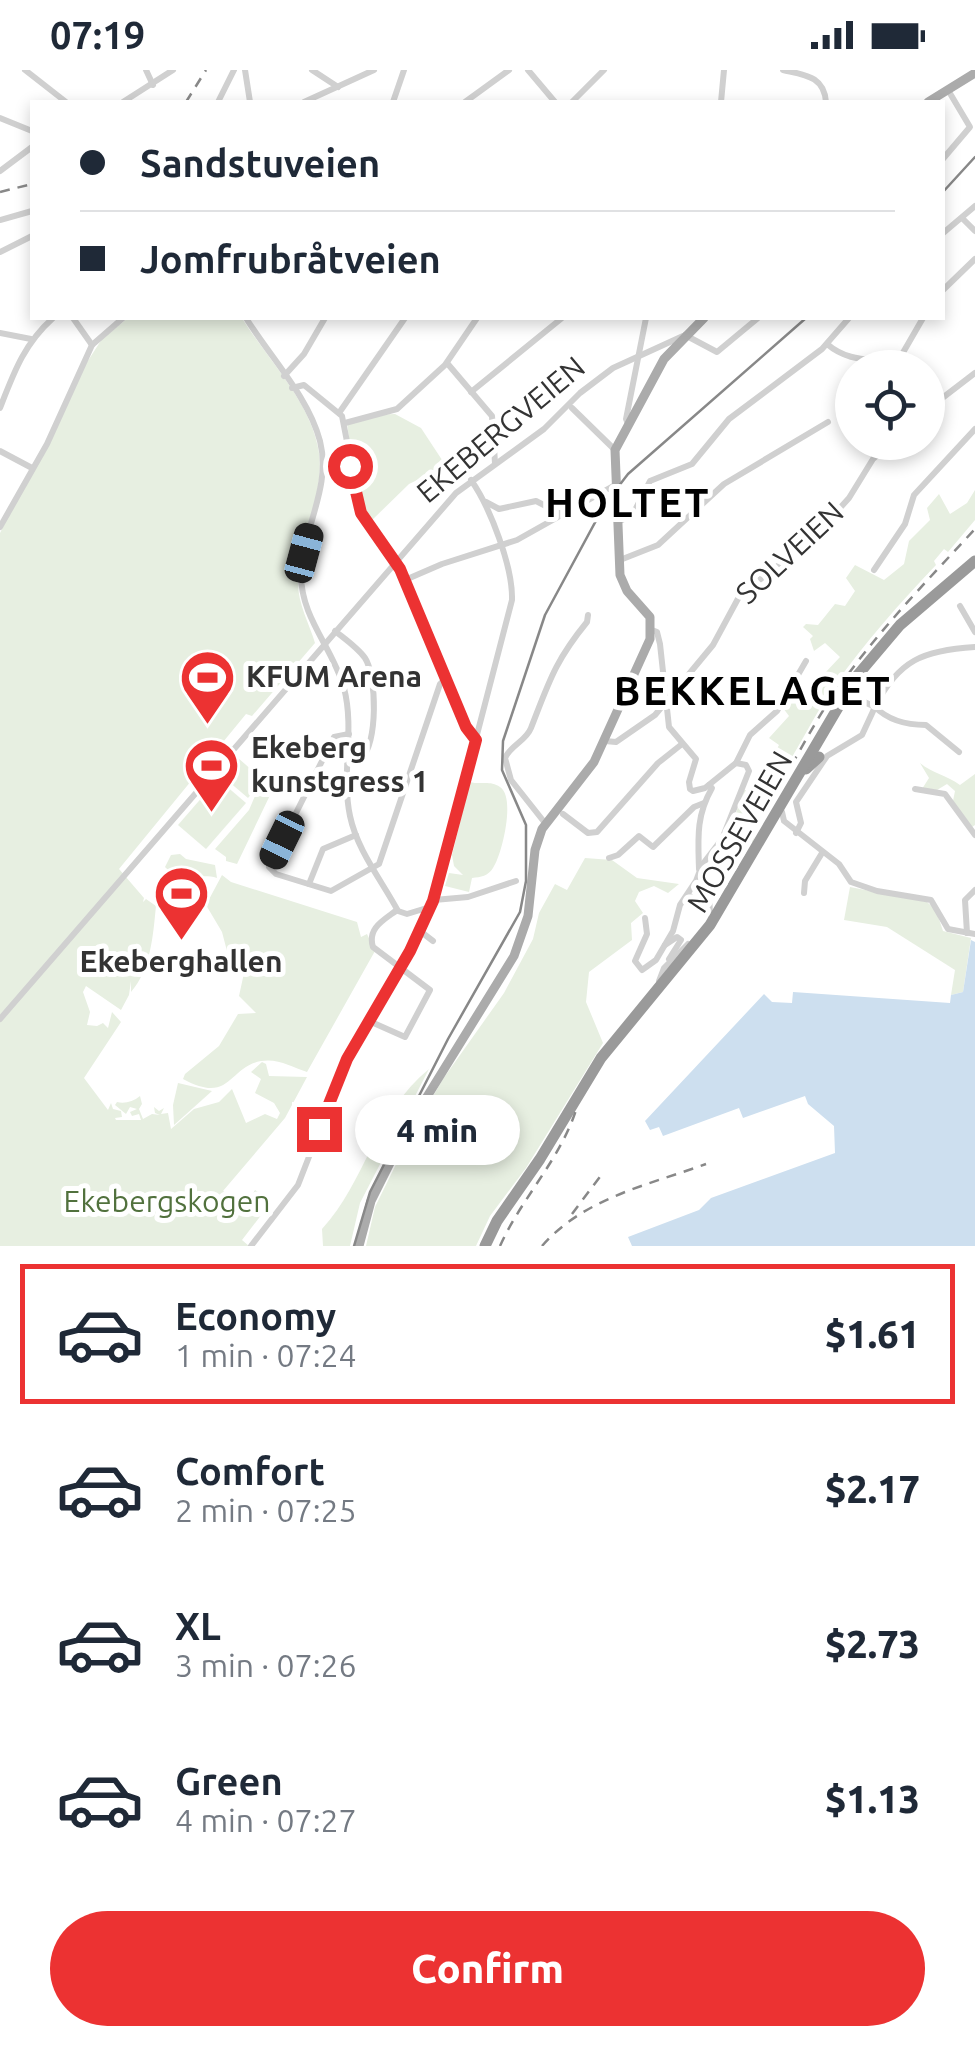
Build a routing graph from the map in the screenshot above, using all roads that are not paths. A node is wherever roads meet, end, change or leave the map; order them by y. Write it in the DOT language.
graph roads {
  1 [pos="26,70"];
  2 [pos="146,70"];
  3 [pos="173,70"];
  4 [pos="234,70"];
  5 [pos="245,70"];
  6 [pos="312,70"];
  7 [pos="374,70"];
  8 [pos="404,70"];
  9 [pos="509,70"];
  10 [pos="528,70"];
  11 [pos="604,70"];
  12 [pos="724,70"];
  13 [pos="783,70"];
  14 [pos="974,72"];
  15 [pos="814,73"];
  16 [pos="153,85"];
  17 [pos="338,87"];
  18 [pos="948,90"];
  19 [pos="64,100"];
  20 [pos="127,100"];
  21 [pos="219,100"];
  22 [pos="250,100"];
  23 [pos="309,100"];
  24 [pos="394,100"];
  25 [pos="467,100"];
  26 [pos="554,100"];
  27 [pos="574,100"];
  28 [pos="721,100"];
  29 [pos="826,100"];
  30 [pos="931,100"];
  31 [pos="0,118"];
  32 [pos="30,130"];
  33 [pos="30,148"];
  34 [pos="945,156"];
  35 [pos="0,171"];
  36 [pos="975,206"];
  37 [pos="30,212"];
  38 [pos="962,218"];
  39 [pos="0,220"];
  40 [pos="945,232"];
  41 [pos="975,232"];
  42 [pos="30,237"];
  43 [pos="0,252"];
  44 [pos="975,258"];
  45 [pos="945,288"];
  46 [pos="50,320"];
  47 [pos="75,320"];
  48 [pos="121,320"];
  49 [pos="247,320"];
  50 [pos="324,320"];
  51 [pos="404,320"];
  52 [pos="474,320"];
  53 [pos="560,320"];
  54 [pos="646,320"];
  55 [pos="702,320"];
  56 [pos="756,320"];
  57 [pos="848,320"];
  58 [pos="922,320"];
  59 [pos="0,333"];
  60 [pos="684,335"];
  61 [pos="30,339"];
  62 [pos="827,344"];
  63 [pos="92,346"];
  64 [pos="835,350"];
  65 [pos="907,350"];
  66 [pos="637,356"];
  67 [pos="448,363"];
  68 [pos="975,372"];
  69 [pos="284,376"];
  70 [pos="292,388"];
  71 [pos="471,392"];
  72 [pos="945,393"];
  73 [pos="0,408"];
  74 [pos="572,408"];
  75 [pos="340,413"];
  76 [pos="828,422"];
  77 [pos="345,423"];
  78 [pos="628,424"];
  79 [pos="975,429"];
  80 [pos="615,450"];
  81 [pos="0,451"];
  82 [pos="872,460"];
  83 [pos="495,463"];
  84 [pos="32,468"];
  85 [pos="471,480"];
  86 [pos="615,486"];
  87 [pos="485,502"];
  88 [pos="563,515"];
  89 [pos="617,522"];
  90 [pos="0,527"];
  91 [pos="500,548"];
  92 [pos="618,560"];
  93 [pos="396,561"];
  94 [pos="975,561"];
  95 [pos="874,570"];
  96 [pos="405,580"];
  97 [pos="960,606"];
  98 [pos="588,615"];
  99 [pos="652,630"];
  100 [pos="335,631"];
  101 [pos="975,632"];
  102 [pos="324,643"];
  103 [pos="975,647"];
  104 [pos="872,658"];
  105 [pos="806,662"];
  106 [pos="446,678"];
  107 [pos="852,696"];
  108 [pos="668,698"];
  109 [pos="871,713"];
  110 [pos="349,734"];
  111 [pos="476,740"];
  112 [pos="605,741"];
  113 [pos="682,744"];
  114 [pos="959,752"];
  115 [pos="819,757"];
  116 [pos="349,760"];
  117 [pos="736,763"];
  118 [pos="806,769"];
  119 [pos="709,785"];
  120 [pos="915,789"];
  121 [pos="704,803"];
  122 [pos="781,813"];
  123 [pos="562,814"];
  124 [pos="545,823"];
  125 [pos="796,833"];
  126 [pos="975,834"];
  127 [pos="356,835"];
  128 [pos="765,840"];
  129 [pos="754,850"];
  130 [pos="822,853"];
  131 [pos="609,858"];
  132 [pos="374,869"];
  133 [pos="699,872"];
  134 [pos="516,881"];
  135 [pos="696,881"];
  136 [pos="309,885"];
  137 [pos="729,889"];
  138 [pos="975,890"];
  139 [pos="804,893"];
  140 [pos="432,904"];
  141 [pos="396,906"];
  142 [pos="710,915"];
  143 [pos="645,918"];
  144 [pos="420,931"];
  145 [pos="971,933"];
  146 [pos="433,941"];
  147 [pos="664,946"];
  148 [pos="667,965"];
  149 [pos="400,968"];
  150 [pos="653,996"];
  151 [pos="634,1018"];
  152 [pos="0,1019"];
  153 [pos="369,1021"];
  154 [pos="251,1246"];
  155 [pos="359,1246"];
  156 [pos="485,1246"];
  1 -- 19 [label="street"];
  2 -- 16 [label="street"];
  3 -- 16 [label="street"];
  4 -- 21 [label="street"];
  5 -- 22 [label="street"];
  6 -- 17 [label="street"];
  7 -- 17 [label="street"];
  8 -- 24 [label="street"];
  9 -- 25 [label="street"];
  10 -- 26 [label="street"];
  11 -- 27 [label="street"];
  12 -- 28 [label="street"];
  13 -- 15 [label="street"];
  14 -- 18 [label="main road"];
  15 -- 29 [label="street"];
  16 -- 20 [label="street"];
  17 -- 23 [label="street"];
  18 -- 30 [label="main road"];
  18 -- 34 [label="street"];
  31 -- 32 [label="street"];
  33 -- 35 [label="street"];
  36 -- 38 [label="street"];
  37 -- 39 [label="street"];
  38 -- 40 [label="street"];
  38 -- 41 [label="street"];
  42 -- 43 [label="street"];
  44 -- 45 [label="street"];
  46 -- 61 [label="street"];
  47 -- 63 [label="street"];
  48 -- 63 [label="street"];
  49 -- 69 [label="street"];
  50 -- 69 [label="street"];
  51 -- 75 [label="street"];
  52 -- 67 [label="street"];
  53 -- 71 [label="street"];
  54 -- 66 [label="street"];
  55 -- 60 [label="main road, EKEBERGVEIEN"];
  56 -- 60 [label="street"];
  57 -- 62 [label="street"];
  58 -- 65 [label="street"];
  59 -- 61 [label="street"];
  60 -- 66 [label="street, EKEBERGVEIEN"];
  60 -- 78 [label="main road"];
  61 -- 73 [label="street"];
  62 -- 64 [label="street"];
  62 -- 89 [label="street"];
  63 -- 84 [label="street"];
  66 -- 78 [label="street"];
  66 -- 83 [label="street, EKEBERGVEIEN"];
  67 -- 71 [label="street"];
  67 -- 77 [label="street"];
  68 -- 72 [label="street"];
  69 -- 70 [label="street"];
  70 -- 75 [label="street"];
  70 -- 102 [label="street"];
  71 -- 83 [label="street"];
  74 -- 80 [label="street"];
  75 -- 77 [label="street"];
  76 -- 92 [label="street"];
  77 -- 93 [label="street"];
  78 -- 80 [label="main road"];
  79 -- 95 [label="street"];
  80 -- 86 [label="main road"];
  81 -- 84 [label="street"];
  82 -- 108 [label="street, SOLVEIEN"];
  83 -- 85 [label="street, EKEBERGVEIEN"];
  84 -- 90 [label="street"];
  85 -- 87 [label="street"];
  85 -- 93 [label="street, EKEBERGVEIEN"];
  86 -- 88 [label="street"];
  86 -- 89 [label="main road"];
  87 -- 88 [label="street"];
  87 -- 91 [label="street"];
  88 -- 91 [label="street"];
  89 -- 92 [label="main road"];
  91 -- 96 [label="street"];
  91 -- 111 [label="street"];
  92 -- 99 [label="main road"];
  93 -- 96 [label="street"];
  93 -- 100 [label="street, EKEBERGVEIEN"];
  94 -- 104 [label="highway, MOSSEVEIEN"];
  96 -- 106 [label="street"];
  97 -- 101 [label="street"];
  98 -- 124 [label="street"];
  99 -- 108 [label="street"];
  99 -- 112 [label="main road"];
  100 -- 102 [label="street, EKEBERGVEIEN"];
  100 -- 116 [label="street"];
  102 -- 110 [label="street"];
  102 -- 152 [label="street, EKEBERGVEIEN"];
  103 -- 109 [label="street"];
  104 -- 107 [label="highway, MOSSEVEIEN"];
  104 -- 122 [label="highway, MOSSEVEIEN"];
  105 -- 117 [label="street"];
  106 -- 111 [label="street"];
  106 -- 132 [label="street"];
  107 -- 109 [label="street"];
  107 -- 118 [label="highway, MOSSEVEIEN"];
  108 -- 112 [label="street, SOLVEIEN"];
  108 -- 113 [label="street"];
  109 -- 114 [label="street"];
  109 -- 125 [label="street"];
  110 -- 116 [label="street"];
  110 -- 136 [label="street"];
  111 -- 140 [label="street"];
  112 -- 124 [label="main road"];
  113 -- 119 [label="street"];
  113 -- 123 [label="street"];
  115 -- 118 [label="highway"];
  116 -- 127 [label="street"];
  117 -- 119 [label="street"];
  117 -- 133 [label="street"];
  118 -- 122 [label="highway, MOSSEVEIEN"];
  119 -- 121 [label="street"];
  120 -- 126 [label="street"];
  121 -- 131 [label="street"];
  121 -- 133 [label="street"];
  122 -- 125 [label="street"];
  122 -- 128 [label="highway, MOSSEVEIEN"];
  122 -- 129 [label="highway, MOSSEVEIEN"];
  124 -- 155 [label="main road"];
  125 -- 130 [label="street"];
  127 -- 132 [label="street"];
  127 -- 136 [label="street"];
  128 -- 129 [label="highway"];
  128 -- 151 [label="highway, MOSSEVEIEN"];
  129 -- 137 [label="highway, MOSSEVEIEN"];
  130 -- 139 [label="street"];
  130 -- 145 [label="street"];
  132 -- 136 [label="street"];
  132 -- 141 [label="street"];
  133 -- 135 [label="street"];
  134 -- 140 [label="street"];
  135 -- 142 [label="street"];
  135 -- 147 [label="street"];
  137 -- 142 [label="street, MOSSEVEIEN"];
  137 -- 150 [label="highway, MOSSEVEIEN"];
  138 -- 145 [label="street"];
  140 -- 141 [label="street"];
  140 -- 144 [label="street"];
  141 -- 149 [label="street"];
  142 -- 148 [label="street, MOSSEVEIEN"];
  143 -- 147 [label="street"];
  144 -- 146 [label="street"];
  144 -- 149 [label="street"];
  147 -- 148 [label="street"];
  148 -- 150 [label="street, MOSSEVEIEN"];
  149 -- 153 [label="street"];
  149 -- 153 [label="street"];
  150 -- 151 [label="highway, MOSSEVEIEN"];
  151 -- 156 [label="highway, MOSSEVEIEN"];
  153 -- 154 [label="street"];
}
